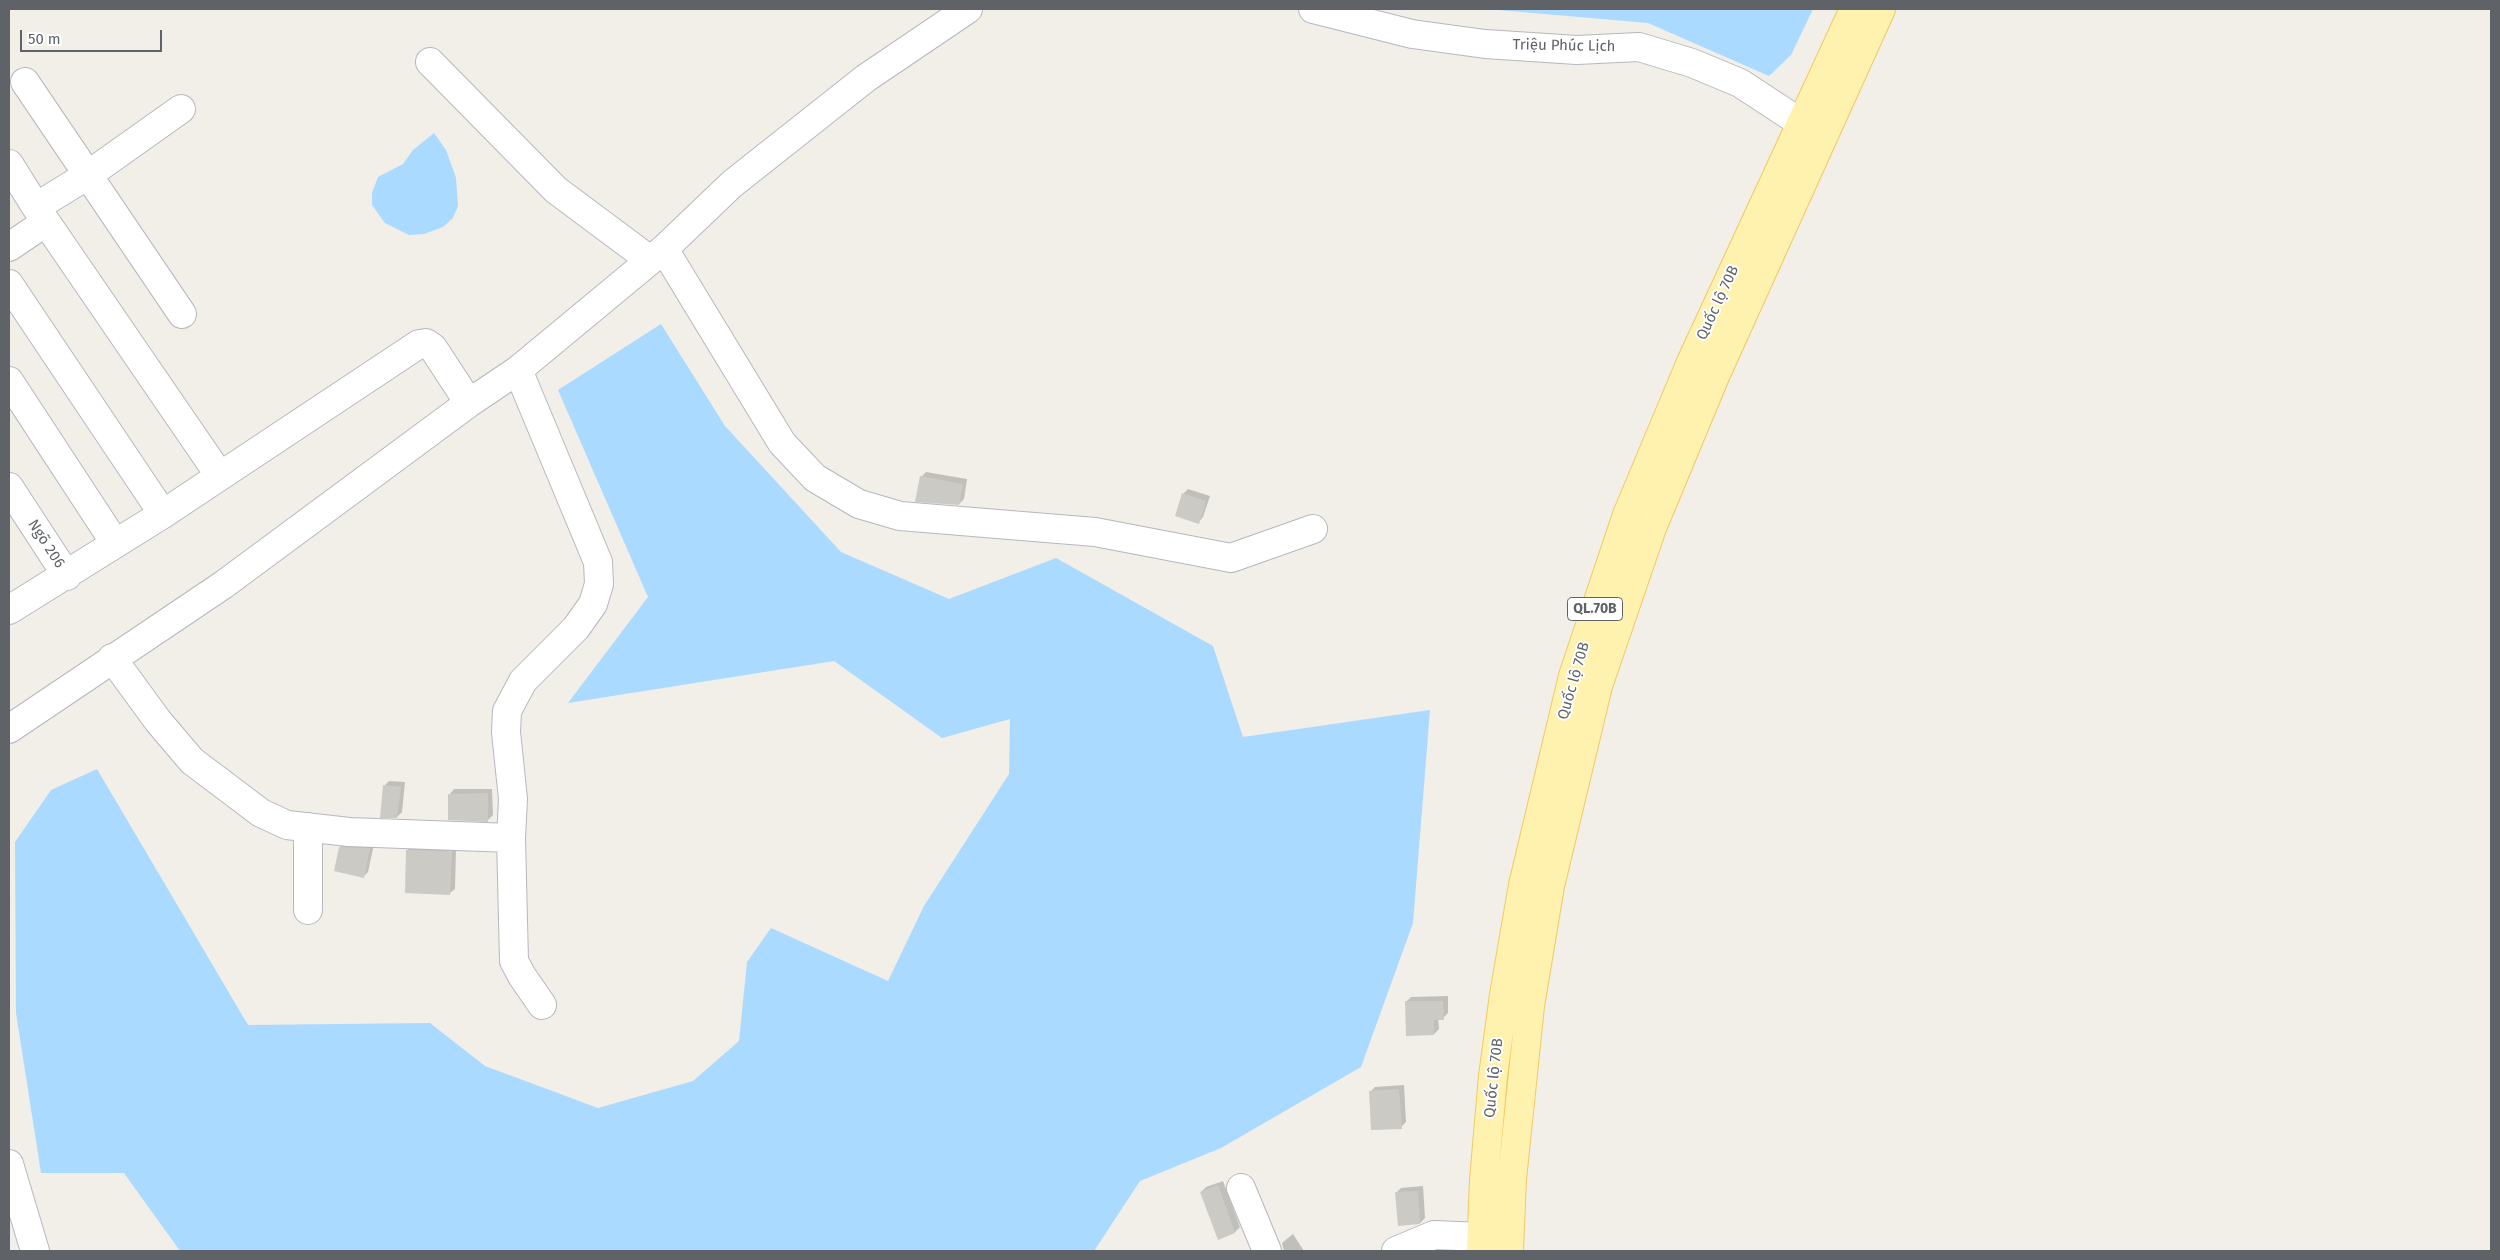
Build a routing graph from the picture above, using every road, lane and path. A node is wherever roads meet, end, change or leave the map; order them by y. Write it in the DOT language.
graph roads {
  1 [pos="968,9"];
  2 [pos="1313,9"];
  3 [pos="1854,9"];
  4 [pos="1881,9"];
  5 [pos="430,62"];
  6 [pos="25,82"];
  7 [pos="181,109"];
  8 [pos="1801,123"];
  9 [pos="9,164"];
  10 [pos="88,175"];
  11 [pos="41,215"];
  12 [pos="9,247"];
  13 [pos="658,254"];
  14 [pos="9,284"];
  15 [pos="182,314"];
  16 [pos="1691,362"];
  17 [pos="518,370"];
  18 [pos="1716,374"];
  19 [pos="9,381"];
  20 [pos="469,403"];
  21 [pos="220,476"];
  22 [pos="9,488"];
  23 [pos="163,514"];
  24 [pos="1313,530"];
  25 [pos="115,543"];
  26 [pos="67,576"];
  27 [pos="9,610"];
  28 [pos="112,658"];
  29 [pos="9,729"];
  30 [pos="308,827"];
  31 [pos="511,838"];
  32 [pos="308,910"];
  33 [pos="542,1005"];
  34 [pos="9,1164"];
  35 [pos="1241,1188"];
  36 [pos="1482,1244"];
  37 [pos="35,1251"];
  38 [pos="1267,1251"];
  39 [pos="1396,1251"];
  40 [pos="1509,1251"];
  1 -- 13 [label="street"];
  2 -- 8 [label="street, Triệu Phúc Lịch"];
  3 -- 8 [label="main road, Quốc lộ 70B / QL.70B"];
  4 -- 18 [label="main road, Quốc lộ 70B / QL.70B"];
  5 -- 13 [label="street"];
  6 -- 10 [label="street"];
  7 -- 10 [label="street"];
  8 -- 16 [label="main road, Quốc lộ 70B / QL.70B"];
  9 -- 11 [label="street"];
  10 -- 11 [label="street"];
  10 -- 15 [label="street"];
  11 -- 12 [label="street"];
  11 -- 21 [label="street"];
  13 -- 17 [label="street"];
  13 -- 24 [label="street"];
  14 -- 23 [label="street"];
  16 -- 18 [label="main road"];
  16 -- 36 [label="main road, Quốc lộ 70B / QL.70B"];
  17 -- 20 [label="street"];
  17 -- 31 [label="street"];
  18 -- 40 [label="main road, Quốc lộ 70B / QL.70B"];
  19 -- 25 [label="street"];
  20 -- 21 [label="street"];
  20 -- 28 [label="street"];
  21 -- 23 [label="street"];
  22 -- 26 [label="street, Ngõ 206"];
  23 -- 25 [label="street"];
  25 -- 26 [label="street"];
  26 -- 27 [label="street"];
  28 -- 29 [label="street"];
  28 -- 30 [label="street"];
  30 -- 31 [label="street"];
  30 -- 32 [label="street"];
  31 -- 33 [label="street"];
  34 -- 37 [label="street"];
  35 -- 38 [label="street"];
  36 -- 39 [label="street"];
}
